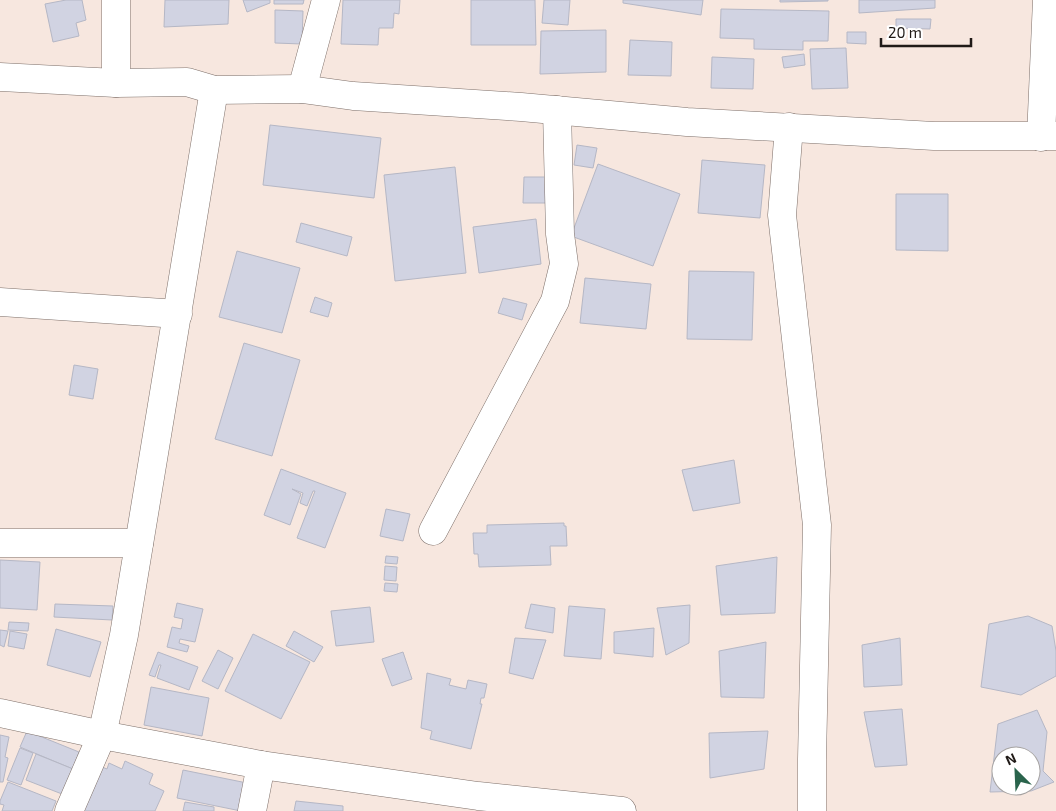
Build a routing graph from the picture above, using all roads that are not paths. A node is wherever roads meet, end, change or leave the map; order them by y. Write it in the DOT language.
graph roads {
  1 [pos="116,0"];
  2 [pos="326,0"];
  3 [pos="1047,0"];
  4 [pos="0,77"];
  5 [pos="116,82"];
  6 [pos="302,89"];
  7 [pos="214,90"];
  8 [pos="558,110"];
  9 [pos="789,127"];
  10 [pos="1048,136"];
  11 [pos="0,302"];
  12 [pos="178,314"];
  13 [pos="433,531"];
  14 [pos="139,543"];
  15 [pos="0,544"];
  16 [pos="0,713"];
  17 [pos="102,735"];
  18 [pos="261,765"];
  19 [pos="476,803"];
  20 [pos="69,811"];
  21 [pos="252,811"];
  22 [pos="622,811"];
  23 [pos="812,811"];
  1 -- 5 [label="street"];
  2 -- 6 [label="street"];
  3 -- 10 [label="street"];
  4 -- 5 [label="street"];
  5 -- 7 [label="street"];
  6 -- 7 [label="street"];
  6 -- 8 [label="street"];
  7 -- 12 [label="street"];
  8 -- 9 [label="street"];
  8 -- 13 [label="street"];
  9 -- 10 [label="street"];
  9 -- 23 [label="street"];
  11 -- 12 [label="street"];
  12 -- 14 [label="street"];
  14 -- 15 [label="street"];
  14 -- 17 [label="street"];
  16 -- 17 [label="street"];
  17 -- 18 [label="street"];
  17 -- 20 [label="street"];
  18 -- 19 [label="street"];
  18 -- 21 [label="street"];
  19 -- 22 [label="street"];
}
